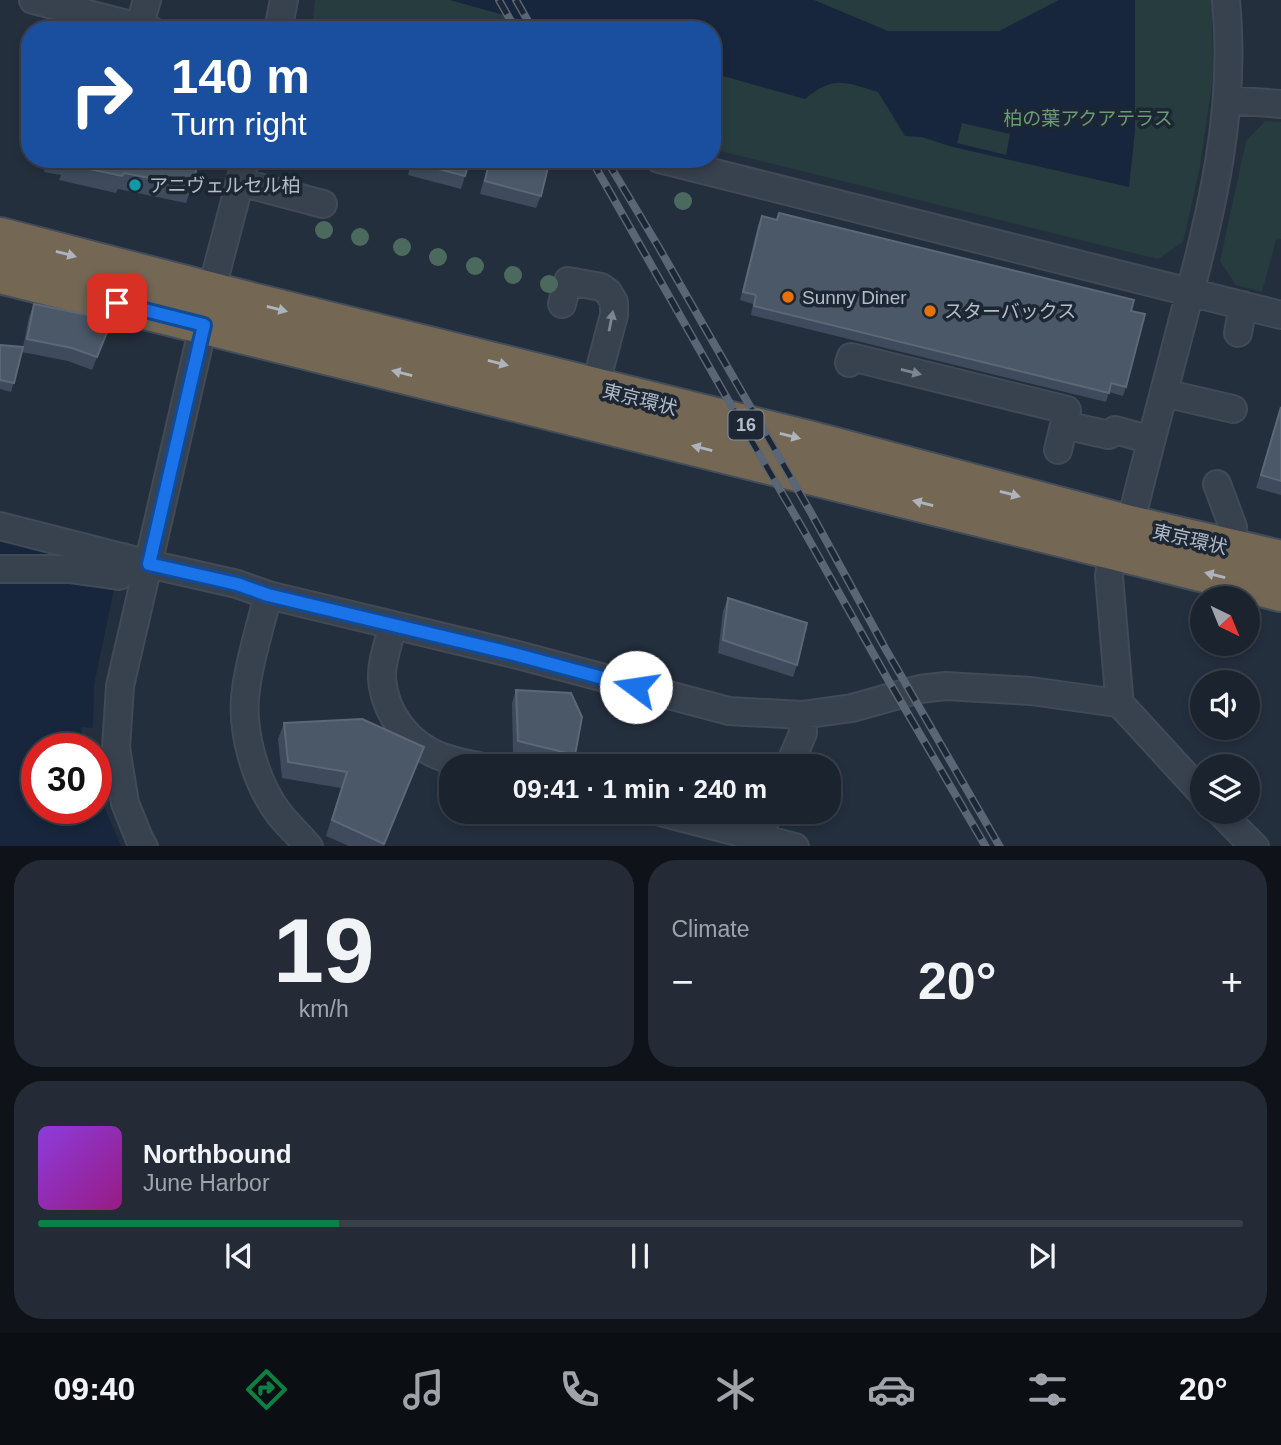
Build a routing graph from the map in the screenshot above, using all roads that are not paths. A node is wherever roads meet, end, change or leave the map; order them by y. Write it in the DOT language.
graph roads {
  1 [pos="33,0"];
  2 [pos="147,0"];
  3 [pos="284,0"];
  4 [pos="1226,0"];
  5 [pos="117,21"];
  6 [pos="146,21"];
  7 [pos="280,21"];
  8 [pos="1227,100"];
  9 [pos="1281,104"];
  10 [pos="695,168"];
  11 [pos="243,171"];
  12 [pos="323,204"];
  13 [pos="0,237"];
  14 [pos="0,274"];
  15 [pos="1190,293"];
  16 [pos="562,304"];
  17 [pos="1243,305"];
  18 [pos="207,309"];
  19 [pos="1281,315"];
  20 [pos="1238,333"];
  21 [pos="849,363"];
  22 [pos="595,387"];
  23 [pos="1164,393"];
  24 [pos="1233,409"];
  25 [pos="1152,440"];
  26 [pos="1217,484"];
  27 [pos="0,526"];
  28 [pos="1121,538"];
  29 [pos="1230,548"];
  30 [pos="123,557"];
  31 [pos="1281,560"];
  32 [pos="149,564"];
  33 [pos="0,569"];
  34 [pos="1281,592"];
  35 [pos="268,595"];
  36 [pos="393,625"];
  37 [pos="1117,704"];
  38 [pos="802,715"];
  39 [pos="794,754"];
  40 [pos="439,756"];
  41 [pos="1190,780"];
  42 [pos="698,824"];
  43 [pos="764,824"];
  44 [pos="1232,824"];
  45 [pos="755,842"];
  46 [pos="144,846"];
  47 [pos="309,846"];
  48 [pos="795,846"];
  49 [pos="1255,846"];
  1 -- 5 [label="street"];
  2 -- 6 [label="street"];
  3 -- 7 [label="street"];
  4 -- 8 [label="street"];
  8 -- 9 [label="street"];
  8 -- 15 [label="street"];
  10 -- 15 [label="street"];
  11 -- 12 [label="street"];
  11 -- 18 [label="street"];
  13 -- 18 [label="highway, 東京環状 / 16, one-way"];
  14 -- 18 [label="highway, 東京環状 / 16"];
  15 -- 17 [label="street"];
  15 -- 23 [label="street"];
  22 -- 16 [label="street, one-way"];
  17 -- 19 [label="street"];
  17 -- 20 [label="street"];
  18 -- 22 [label="highway, 東京環状 / 16, one-way"];
  28 -- 18 [label="highway, 東京環状 / 16, one-way"];
  18 -- 32 [label="street"];
  21 -- 25 [label="street, one-way"];
  22 -- 28 [label="highway, 東京環状 / 16, one-way"];
  23 -- 24 [label="street"];
  23 -- 25 [label="street"];
  25 -- 28 [label="street"];
  26 -- 29 [label="street"];
  27 -- 30 [label="street"];
  28 -- 29 [label="highway, 東京環状 / 16"];
  34 -- 28 [label="highway, 東京環状 / 16, one-way"];
  28 -- 37 [label="street"];
  29 -- 31 [label="highway, 東京環状 / 16"];
  30 -- 32 [label="street"];
  30 -- 33 [label="street"];
  32 -- 35 [label="street"];
  32 -- 46 [label="street"];
  35 -- 36 [label="street"];
  35 -- 47 [label="street"];
  36 -- 38 [label="street"];
  36 -- 40 [label="street"];
  37 -- 38 [label="street"];
  37 -- 41 [label="street"];
  38 -- 39 [label="street"];
  42 -- 45 [label="street"];
  43 -- 45 [label="street"];
  44 -- 49 [label="street"];
  45 -- 48 [label="street"];
}
